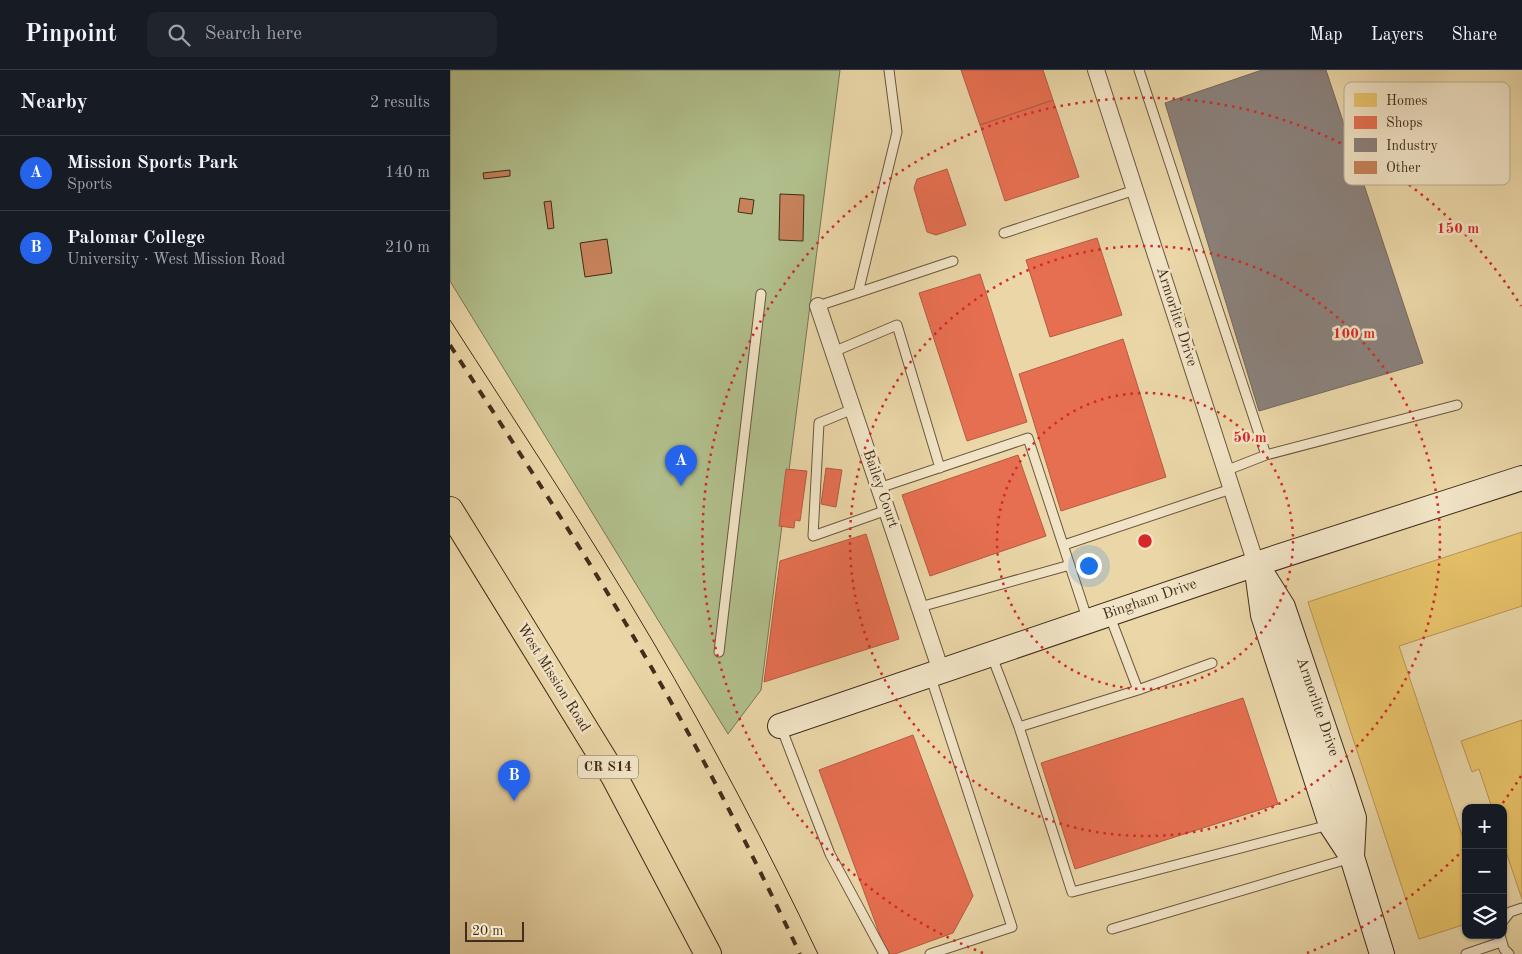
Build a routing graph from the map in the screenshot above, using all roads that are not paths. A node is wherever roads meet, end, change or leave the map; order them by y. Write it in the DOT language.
graph roads {
  1 [pos="889,70"];
  2 [pos="1096,70"];
  3 [pos="1139,70"];
  4 [pos="1135,190"];
  5 [pos="1004,233"];
  6 [pos="953,261"];
  7 [pos="858,293"];
  8 [pos="761,294"];
  9 [pos="818,306"];
  10 [pos="833,352"];
  11 [pos="1457,405"];
  12 [pos="853,409"];
  13 [pos="1266,455"];
  14 [pos="940,468"];
  15 [pos="1225,471"];
  16 [pos="1522,478"];
  17 [pos="879,488"];
  18 [pos="1231,489"];
  19 [pos="450,510"];
  20 [pos="887,510"];
  21 [pos="1064,546"];
  22 [pos="1256,564"];
  23 [pos="1070,565"];
  24 [pos="920,608"];
  25 [pos="1099,617"];
  26 [pos="720,652"];
  27 [pos="991,654"];
  28 [pos="1212,663"];
  29 [pos="936,673"];
  30 [pos="1138,690"];
  31 [pos="780,726"];
  32 [pos="1019,727"];
  33 [pos="1331,825"];
  34 [pos="1352,857"];
  35 [pos="1522,908"];
  36 [pos="1507,916"];
  37 [pos="1112,929"];
  38 [pos="1500,939"];
  39 [pos="708,954"];
  40 [pos="884,954"];
  41 [pos="930,954"];
  42 [pos="1382,954"];
  43 [pos="1466,954"];
  44 [pos="1509,954"];
  1 -- 7 [label="lane"];
  2 -- 4 [label="street, Armorlite Drive"];
  3 -- 13 [label="lane"];
  4 -- 5 [label="lane"];
  4 -- 15 [label="street, Armorlite Drive"];
  6 -- 7 [label="lane"];
  7 -- 9 [label="lane"];
  8 -- 26 [label="lane"];
  9 -- 10 [label="street, Bailey Court"];
  10 -- 12 [label="street, Bailey Court"];
  10 -- 14 [label="lane"];
  11 -- 13 [label="lane"];
  12 -- 17 [label="street, Bailey Court"];
  12 -- 20 [label="lane"];
  13 -- 15 [label="lane"];
  14 -- 17 [label="lane"];
  14 -- 21 [label="lane"];
  15 -- 18 [label="street, Armorlite Drive"];
  16 -- 22 [label="street, Bingham Drive"];
  17 -- 20 [label="street, Bailey Court"];
  18 -- 21 [label="lane"];
  18 -- 22 [label="street, Armorlite Drive"];
  19 -- 39 [label="main road, West Mission Road / CR S14"];
  20 -- 24 [label="street, Bailey Court"];
  21 -- 23 [label="lane"];
  22 -- 25 [label="street, Bingham Drive"];
  22 -- 33 [label="street, Armorlite Drive"];
  22 -- 34 [label="street, Armorlite Drive"];
  23 -- 24 [label="lane"];
  23 -- 25 [label="lane"];
  24 -- 29 [label="street, Bailey Court"];
  25 -- 27 [label="street, Bingham Drive"];
  25 -- 30 [label="lane"];
  27 -- 29 [label="street, Bingham Drive"];
  27 -- 32 [label="lane"];
  28 -- 30 [label="lane"];
  29 -- 31 [label="street, Bingham Drive"];
  29 -- 41 [label="lane"];
  30 -- 32 [label="lane"];
  31 -- 40 [label="lane"];
  32 -- 33 [label="lane"];
  33 -- 34 [label="street, Armorlite Drive"];
  34 -- 37 [label="lane"];
  34 -- 42 [label="street, Armorlite Drive"];
  35 -- 36 [label="lane"];
  38 -- 43 [label="lane"];
  38 -- 44 [label="lane"];
}
